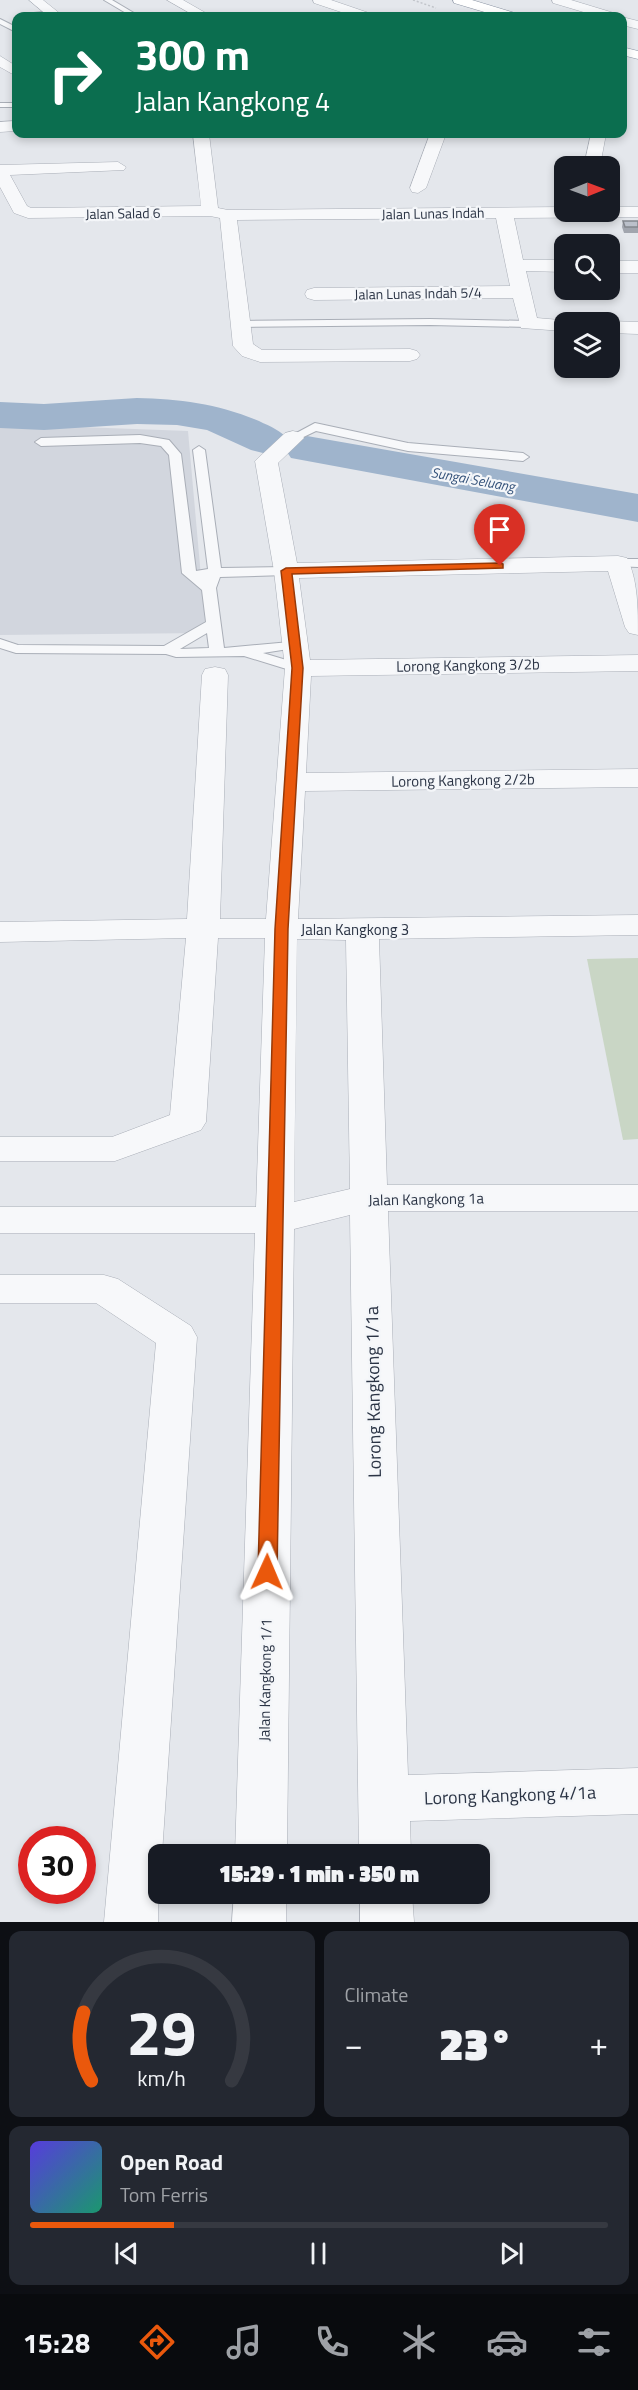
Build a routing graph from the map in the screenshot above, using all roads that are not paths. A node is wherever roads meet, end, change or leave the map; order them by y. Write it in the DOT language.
graph roads {
  1 [pos="35,0"];
  2 [pos="107,0"];
  3 [pos="173,0"];
  4 [pos="319,0"];
  5 [pos="459,0"];
  6 [pos="558,0"];
  7 [pos="443,3"];
  8 [pos="49,12"];
  9 [pos="128,12"];
  10 [pos="196,12"];
  11 [pos="353,12"];
  12 [pos="471,12"];
  13 [pos="497,12"];
  14 [pos="596,12"];
  15 [pos="0,60"];
  16 [pos="11,75"];
  17 [pos="202,138"];
  18 [pos="437,138"];
  19 [pos="597,138"];
  20 [pos="594,156"];
  21 [pos="118,167"];
  22 [pos="0,170"];
  23 [pos="418,188"];
  24 [pos="620,212"];
  25 [pos="638,212"];
  26 [pos="554,215"];
  27 [pos="223,218"];
  28 [pos="505,219"];
  29 [pos="515,265"];
  30 [pos="554,266"];
  31 [pos="620,267"];
  32 [pos="638,267"];
  33 [pos="521,292"];
  34 [pos="315,294"];
  35 [pos="241,324"];
  36 [pos="528,324"];
  37 [pos="554,325"];
  38 [pos="620,327"];
  39 [pos="638,328"];
  40 [pos="410,355"];
  41 [pos="41,442"];
  42 [pos="285,444"];
  43 [pos="198,450"];
  44 [pos="523,457"];
  45 [pos="628,563"];
  46 [pos="286,571"];
  47 [pos="189,573"];
  48 [pos="214,573"];
  49 [pos="209,588"];
  50 [pos="214,623"];
  51 [pos="638,627"];
  52 [pos="0,643"];
  53 [pos="167,650"];
  54 [pos="242,652"];
  55 [pos="297,656"];
  56 [pos="216,663"];
  57 [pos="638,663"];
  58 [pos="638,778"];
  59 [pos="289,782"];
  60 [pos="638,925"];
  61 [pos="203,928"];
  62 [pos="281,929"];
  63 [pos="362,930"];
  64 [pos="0,932"];
  65 [pos="0,1149"];
  66 [pos="368,1198"];
  67 [pos="638,1198"];
  68 [pos="0,1220"];
  69 [pos="275,1220"];
  70 [pos="0,1289"];
  71 [pos="638,1791"];
  72 [pos="383,1799"];
  73 [pos="261,1844"];
  74 [pos="385,1844"];
  75 [pos="260,1904"];
  76 [pos="386,1904"];
  77 [pos="131,1922"];
  78 [pos="260,1922"];
  79 [pos="387,1922"];
  1 -- 8 [label="street"];
  2 -- 9 [label="lane"];
  3 -- 10 [label="street"];
  4 -- 11 [label="street"];
  5 -- 13 [label="highway"];
  6 -- 14 [label="street"];
  7 -- 12 [label="highway"];
  15 -- 16 [label="street"];
  17 -- 27 [label="street"];
  18 -- 23 [label="street"];
  19 -- 20 [label="street"];
  21 -- 22 [label="street"];
  22 -- 27 [label="street, Jalan Salad 6"];
  24 -- 25 [label="street, Jalan Lunas Indah"];
  26 -- 28 [label="street, Jalan Lunas Indah"];
  27 -- 28 [label="street, Jalan Lunas Indah"];
  27 -- 35 [label="street"];
  28 -- 29 [label="street"];
  29 -- 30 [label="street"];
  29 -- 33 [label="street"];
  31 -- 32 [label="street"];
  33 -- 34 [label="street, Jalan Lunas Indah 5/4"];
  33 -- 36 [label="street"];
  35 -- 36 [label="lane"];
  35 -- 40 [label="street"];
  36 -- 37 [label="street"];
  38 -- 39 [label="street"];
  41 -- 47 [label="lane"];
  42 -- 44 [label="lane"];
  42 -- 46 [label="street, Jalan Kangkong 1/1"];
  43 -- 48 [label="lane"];
  45 -- 46 [label="street"];
  45 -- 51 [label="street"];
  46 -- 48 [label="lane"];
  46 -- 55 [label="street, Jalan Kangkong 1/1"];
  47 -- 48 [label="lane"];
  47 -- 49 [label="lane"];
  48 -- 49 [label="lane"];
  49 -- 50 [label="lane"];
  50 -- 53 [label="lane"];
  50 -- 56 [label="lane"];
  52 -- 53 [label="lane"];
  53 -- 56 [label="lane"];
  54 -- 55 [label="lane"];
  54 -- 55 [label="lane"];
  54 -- 56 [label="lane"];
  55 -- 57 [label="street, Lorong Kangkong 3/2b"];
  55 -- 59 [label="street, Jalan Kangkong 1/1"];
  56 -- 61 [label="street"];
  58 -- 59 [label="street, Lorong Kangkong 2/2b"];
  59 -- 62 [label="street, Jalan Kangkong 1/1"];
  60 -- 63 [label="street, Jalan Kangkong 3"];
  61 -- 62 [label="street, Jalan Kangkong 3"];
  61 -- 64 [label="street, Jalan Kangkong 3"];
  61 -- 65 [label="street"];
  62 -- 63 [label="street, Jalan Kangkong 3"];
  62 -- 69 [label="street, Jalan Kangkong 1/1"];
  63 -- 66 [label="street, Lorong Kangkong 1/1a"];
  66 -- 67 [label="street, Jalan Kangkong 1a"];
  66 -- 69 [label="street, Jalan Kangkong 1a"];
  66 -- 72 [label="street, Lorong Kangkong 1/1a"];
  68 -- 69 [label="street, Jalan Kangkong 1a"];
  69 -- 73 [label="street, Jalan Kangkong 1/1"];
  70 -- 77 [label="street"];
  71 -- 72 [label="street, Lorong Kangkong 4/1a"];
  72 -- 74 [label="street, Lorong Kangkong 1/1a"];
  75 -- 78 [label="street"];
  76 -- 79 [label="street"];
}
